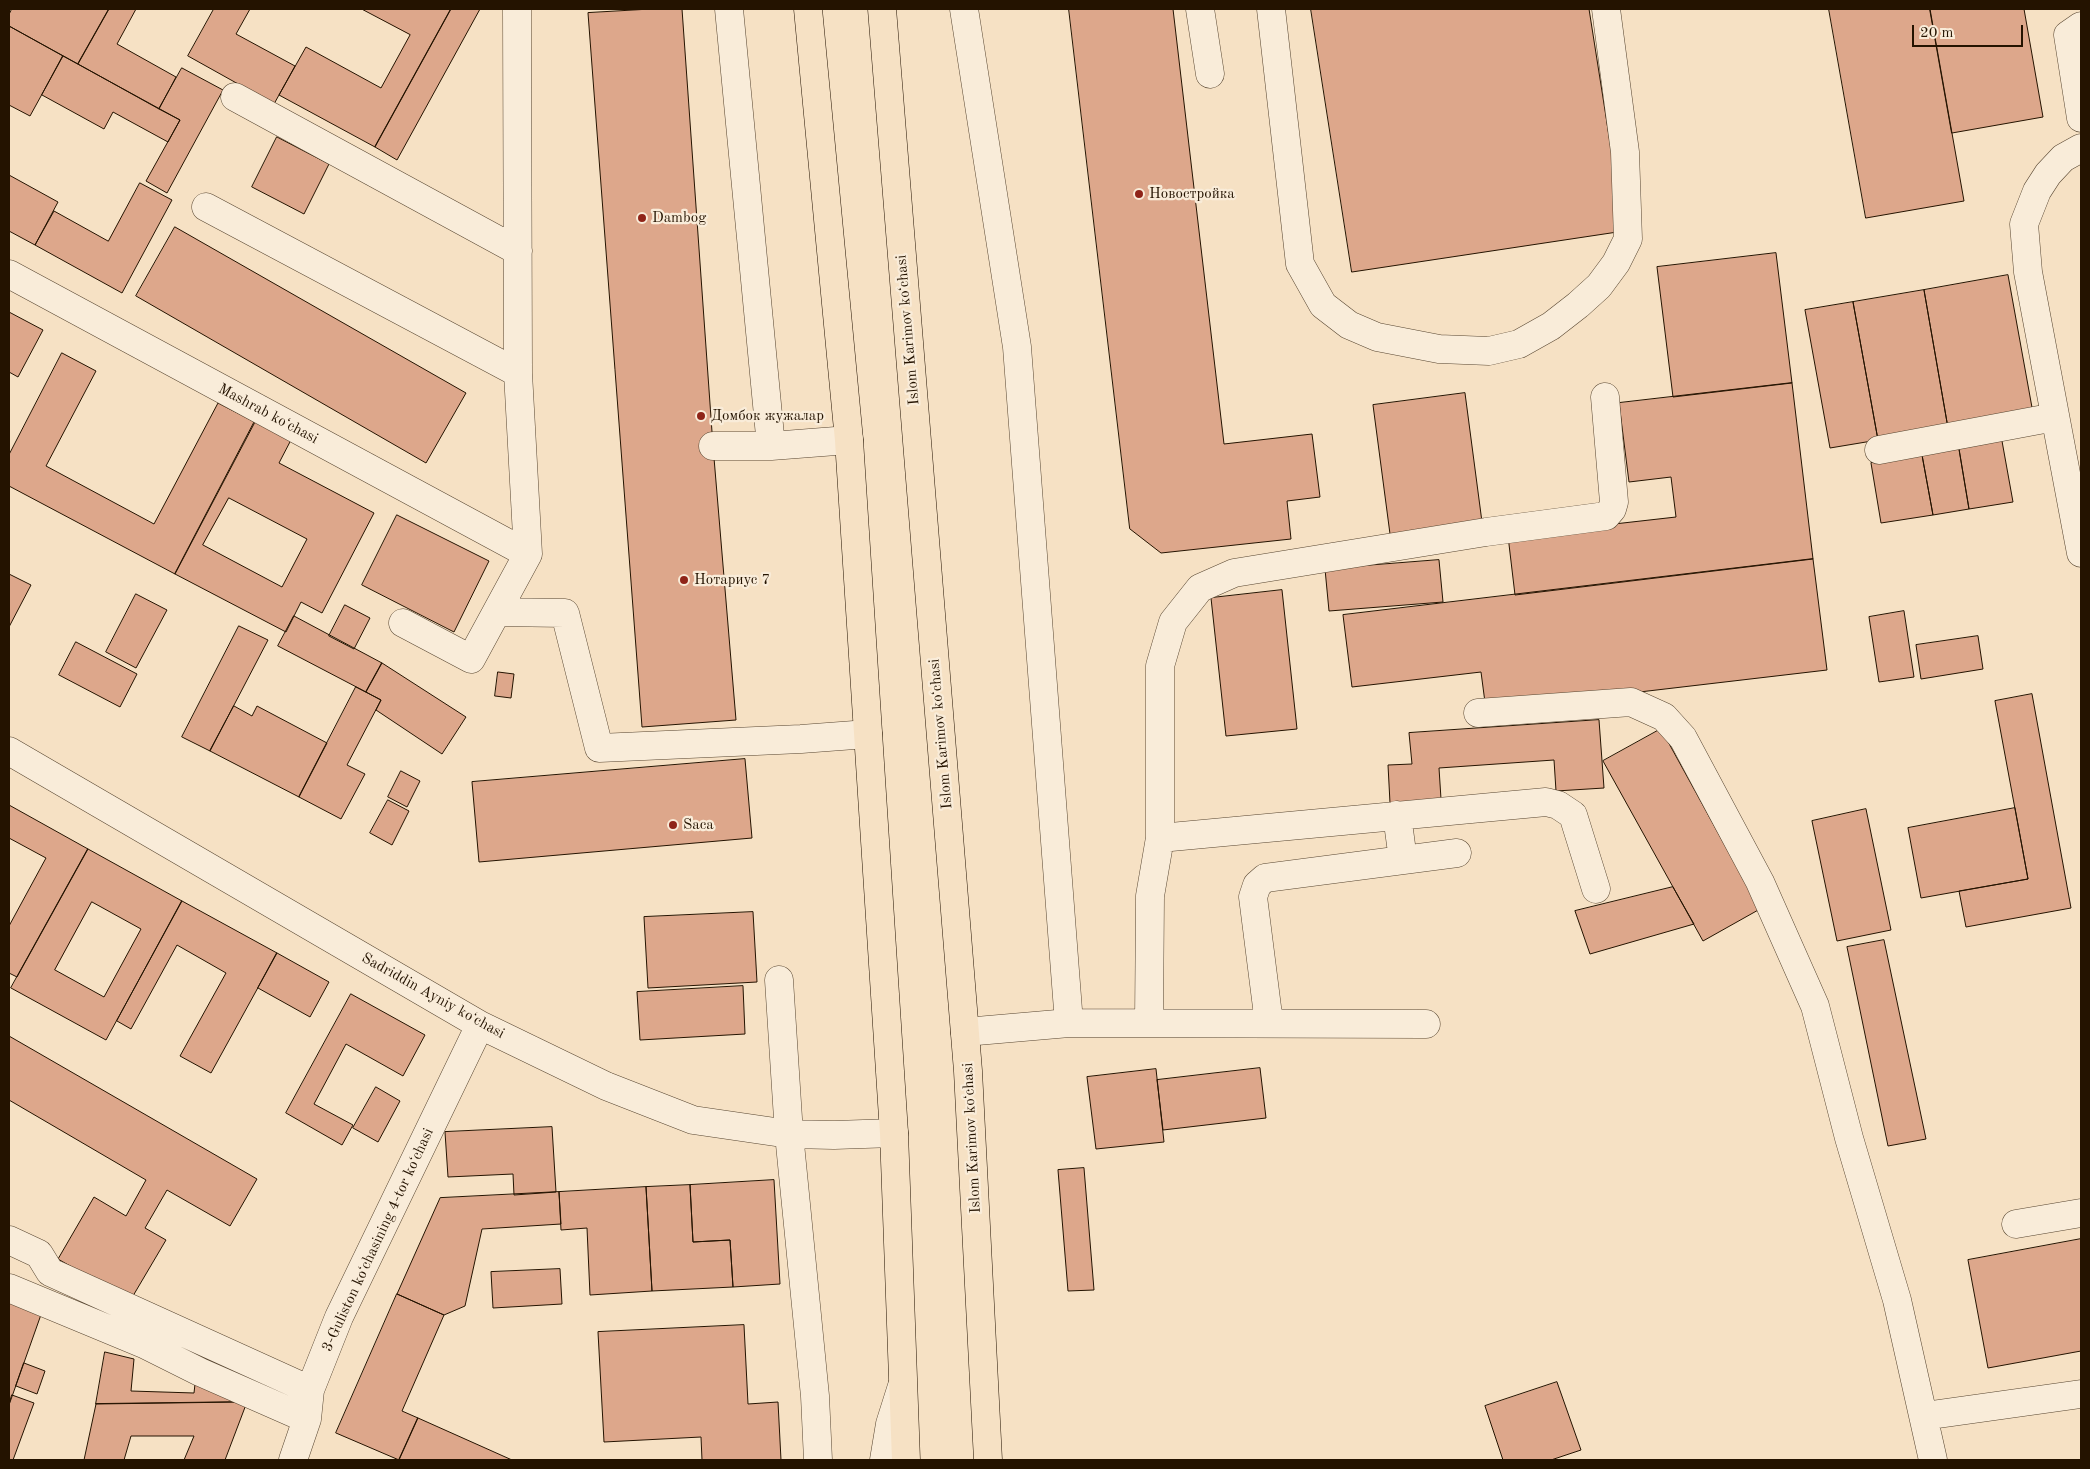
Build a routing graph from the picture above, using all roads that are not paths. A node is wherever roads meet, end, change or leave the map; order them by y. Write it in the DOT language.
graph roads {
  1 [pos="518,9"];
  2 [pos="730,9"];
  3 [pos="808,9"];
  4 [pos="882,9"];
  5 [pos="964,9"];
  6 [pos="1200,9"];
  7 [pos="1271,9"];
  8 [pos="1606,9"];
  9 [pos="2081,26"];
  10 [pos="1210,74"];
  11 [pos="235,97"];
  12 [pos="2081,118"];
  13 [pos="2081,148"];
  14 [pos="206,207"];
  15 [pos="518,251"];
  16 [pos="9,274"];
  17 [pos="518,373"];
  18 [pos="1605,397"];
  19 [pos="2056,417"];
  20 [pos="849,440"];
  21 [pos="712,446"];
  22 [pos="771,446"];
  23 [pos="1879,450"];
  24 [pos="2081,553"];
  25 [pos="528,554"];
  26 [pos="497,612"];
  27 [pos="403,623"];
  28 [pos="1478,713"];
  29 [pos="868,734"];
  30 [pos="9,751"];
  31 [pos="1397,815"];
  32 [pos="1160,838"];
  33 [pos="1457,852"];
  34 [pos="1403,860"];
  35 [pos="1596,890"];
  36 [pos="779,980"];
  37 [pos="1069,1023"];
  38 [pos="1149,1023"];
  39 [pos="1269,1023"];
  40 [pos="1426,1024"];
  41 [pos="480,1025"];
  42 [pos="965,1032"];
  43 [pos="894,1133"];
  44 [pos="789,1134"];
  45 [pos="2081,1213"];
  46 [pos="2016,1224"];
  47 [pos="9,1240"];
  48 [pos="9,1288"];
  49 [pos="903,1383"];
  50 [pos="310,1390"];
  51 [pos="2081,1394"];
  52 [pos="1924,1416"];
  53 [pos="307,1419"];
  54 [pos="293,1460"];
  55 [pos="818,1460"];
  56 [pos="884,1460"];
  57 [pos="906,1460"];
  58 [pos="988,1460"];
  59 [pos="1933,1460"];
  1 -- 15 [label="street"];
  2 -- 22 [label="street"];
  3 -- 20 [label="main road"];
  4 -- 42 [label="main road, Islom Karimov koʻchasi"];
  5 -- 37 [label="street"];
  6 -- 10 [label="street"];
  7 -- 8 [label="street"];
  9 -- 12 [label="street"];
  11 -- 15 [label="street"];
  13 -- 19 [label="street"];
  14 -- 17 [label="street"];
  15 -- 17 [label="street"];
  16 -- 25 [label="street, Mashrab koʻchasi"];
  17 -- 25 [label="street"];
  18 -- 32 [label="street"];
  19 -- 23 [label="street"];
  19 -- 24 [label="street"];
  20 -- 22 [label="street"];
  20 -- 29 [label="main road"];
  21 -- 22 [label="street"];
  25 -- 26 [label="street"];
  26 -- 27 [label="street"];
  26 -- 29 [label="street"];
  28 -- 52 [label="street"];
  29 -- 43 [label="main road"];
  30 -- 41 [label="street, Sadriddin Ayniy koʻchasi"];
  31 -- 32 [label="street"];
  31 -- 34 [label="street"];
  31 -- 35 [label="street"];
  32 -- 38 [label="street"];
  33 -- 34 [label="street"];
  34 -- 39 [label="street"];
  36 -- 44 [label="street"];
  37 -- 38 [label="street"];
  37 -- 42 [label="street"];
  38 -- 39 [label="street"];
  39 -- 40 [label="street"];
  41 -- 44 [label="street, Sadriddin Ayniy koʻchasi"];
  41 -- 50 [label="street, 3-Guliston koʻchasining 4-tor koʻchasi"];
  42 -- 58 [label="main road, Islom Karimov koʻchasi"];
  43 -- 44 [label="street, Sadriddin Ayniy koʻchasi"];
  43 -- 49 [label="main road"];
  44 -- 55 [label="street"];
  45 -- 46 [label="street"];
  47 -- 50 [label="street"];
  48 -- 53 [label="street"];
  49 -- 56 [label="street"];
  49 -- 57 [label="main road"];
  50 -- 53 [label="street, 3-Guliston koʻchasining 4-tor koʻchasi"];
  51 -- 52 [label="street"];
  52 -- 59 [label="street"];
  53 -- 54 [label="street, 3-Guliston koʻchasining 4-tor koʻchasi"];
}
